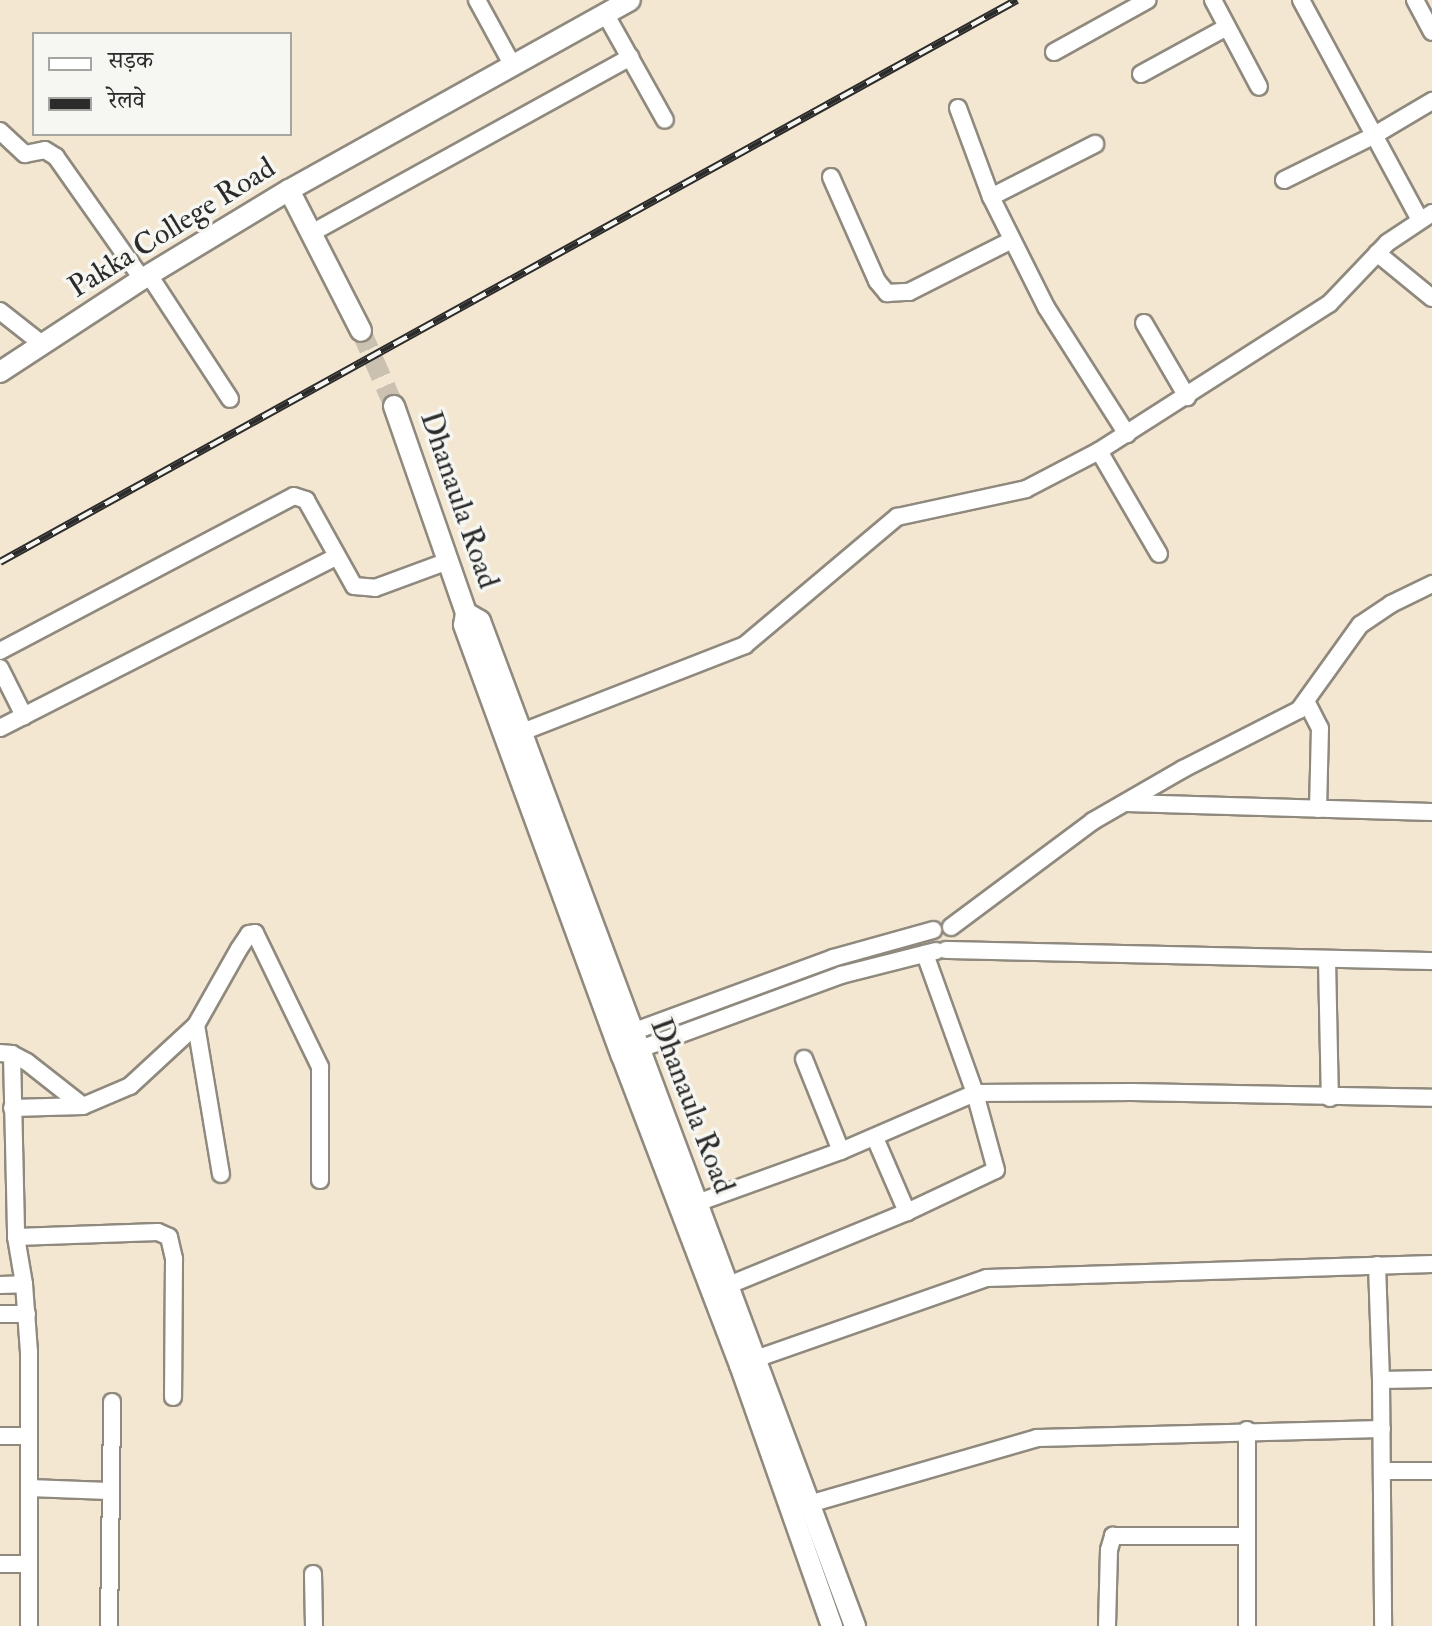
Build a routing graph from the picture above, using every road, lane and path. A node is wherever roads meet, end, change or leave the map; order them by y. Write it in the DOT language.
graph roads {
  1 [pos="477,0"];
  2 [pos="630,0"];
  3 [pos="1148,0"];
  4 [pos="1213,0"];
  5 [pos="1301,0"];
  6 [pos="1415,0"];
  7 [pos="606,15"];
  8 [pos="1227,27"];
  9 [pos="1432,32"];
  10 [pos="1054,52"];
  11 [pos="630,57"];
  12 [pos="513,66"];
  13 [pos="1141,74"];
  14 [pos="1259,87"];
  15 [pos="1432,101"];
  16 [pos="958,108"];
  17 [pos="665,120"];
  18 [pos="0,131"];
  19 [pos="1373,136"];
  20 [pos="1095,144"];
  21 [pos="831,177"];
  22 [pos="1284,180"];
  23 [pos="289,190"];
  24 [pos="991,197"];
  25 [pos="1426,216"];
  26 [pos="310,234"];
  27 [pos="1012,240"];
  28 [pos="1377,253"];
  29 [pos="145,277"];
  30 [pos="1432,298"];
  31 [pos="0,311"];
  32 [pos="1144,323"];
  33 [pos="361,331"];
  34 [pos="42,344"];
  35 [pos="0,372"];
  36 [pos="1187,397"];
  37 [pos="230,399"];
  38 [pos="394,406"];
  39 [pos="1127,434"];
  40 [pos="1099,451"];
  41 [pos="1159,554"];
  42 [pos="336,557"];
  43 [pos="448,561"];
  44 [pos="1432,584"];
  45 [pos="0,651"];
  46 [pos="0,668"];
  47 [pos="1306,701"];
  48 [pos="24,716"];
  49 [pos="0,728"];
  50 [pos="513,735"];
  51 [pos="1125,803"];
  52 [pos="1318,809"];
  53 [pos="1432,812"];
  54 [pos="951,927"];
  55 [pos="933,930"];
  56 [pos="937,951"];
  57 [pos="1327,960"];
  58 [pos="1432,961"];
  59 [pos="196,1025"];
  60 [pos="626,1044"];
  61 [pos="6,1053"];
  62 [pos="804,1059"];
  63 [pos="975,1093"];
  64 [pos="1330,1098"];
  65 [pos="1432,1098"];
  66 [pos="83,1106"];
  67 [pos="12,1108"];
  68 [pos="875,1138"];
  69 [pos="6,1151"];
  70 [pos="841,1151"];
  71 [pos="221,1174"];
  72 [pos="320,1180"];
  73 [pos="697,1203"];
  74 [pos="907,1212"];
  75 [pos="16,1237"];
  76 [pos="1432,1264"];
  77 [pos="1377,1265"];
  78 [pos="24,1284"];
  79 [pos="0,1285"];
  80 [pos="729,1285"];
  81 [pos="0,1314"];
  82 [pos="27,1314"];
  83 [pos="748,1362"];
  84 [pos="1432,1379"];
  85 [pos="1381,1380"];
  86 [pos="173,1397"];
  87 [pos="112,1402"];
  88 [pos="1382,1429"];
  89 [pos="1247,1430"];
  90 [pos="0,1436"];
  91 [pos="29,1436"];
  92 [pos="1382,1471"];
  93 [pos="1432,1471"];
  94 [pos="29,1488"];
  95 [pos="109,1491"];
  96 [pos="809,1504"];
  97 [pos="1247,1536"];
  98 [pos="0,1564"];
  99 [pos="29,1564"];
  100 [pos="313,1574"];
  101 [pos="29,1626"];
  102 [pos="109,1626"];
  103 [pos="314,1626"];
  104 [pos="832,1626"];
  105 [pos="855,1626"];
  106 [pos="1107,1626"];
  107 [pos="1247,1626"];
  108 [pos="1383,1626"];
  1 -- 12 [label="street"];
  2 -- 7 [label="street, Pakka College Road"];
  3 -- 10 [label="street"];
  4 -- 8 [label="street"];
  5 -- 19 [label="street"];
  6 -- 9 [label="street"];
  7 -- 11 [label="street"];
  7 -- 12 [label="street, Pakka College Road"];
  8 -- 13 [label="street"];
  8 -- 14 [label="street"];
  11 -- 17 [label="street"];
  11 -- 26 [label="street"];
  12 -- 23 [label="street, Pakka College Road"];
  15 -- 19 [label="street"];
  16 -- 24 [label="street"];
  18 -- 29 [label="street"];
  19 -- 22 [label="street"];
  19 -- 25 [label="street"];
  20 -- 24 [label="street"];
  21 -- 27 [label="street"];
  23 -- 26 [label="street"];
  23 -- 29 [label="street, Pakka College Road"];
  24 -- 27 [label="street"];
  25 -- 28 [label="street"];
  26 -- 33 [label="street"];
  27 -- 39 [label="street"];
  28 -- 30 [label="street"];
  28 -- 36 [label="street"];
  29 -- 34 [label="street, Pakka College Road"];
  29 -- 37 [label="street"];
  31 -- 34 [label="street"];
  32 -- 36 [label="street"];
  34 -- 35 [label="street, Pakka College Road"];
  36 -- 39 [label="street"];
  38 -- 43 [label="street, Dhanaula Road"];
  39 -- 40 [label="street"];
  40 -- 41 [label="street"];
  40 -- 50 [label="street"];
  42 -- 43 [label="street"];
  42 -- 45 [label="street"];
  42 -- 48 [label="street"];
  43 -- 50 [label="street, Dhanaula Road"];
  44 -- 47 [label="street"];
  46 -- 48 [label="street"];
  47 -- 51 [label="street"];
  47 -- 52 [label="street"];
  48 -- 49 [label="street"];
  50 -- 60 [label="street, Dhanaula Road"];
  51 -- 52 [label="street"];
  51 -- 54 [label="street"];
  52 -- 53 [label="street"];
  54 -- 55 [label="street"];
  54 -- 56 [label="street"];
  55 -- 56 [label="street"];
  55 -- 60 [label="street"];
  56 -- 57 [label="street"];
  56 -- 60 [label="street"];
  56 -- 63 [label="street"];
  57 -- 58 [label="street"];
  57 -- 64 [label="street"];
  59 -- 66 [label="street"];
  59 -- 71 [label="street"];
  59 -- 72 [label="street"];
  60 -- 73 [label="street, Dhanaula Road"];
  60 -- 83 [label="street, Dhanaula Road"];
  61 -- 66 [label="street"];
  61 -- 67 [label="street"];
  62 -- 70 [label="street"];
  63 -- 64 [label="street"];
  63 -- 68 [label="street"];
  63 -- 74 [label="street"];
  64 -- 65 [label="street"];
  66 -- 67 [label="street"];
  67 -- 69 [label="street"];
  68 -- 70 [label="street"];
  68 -- 74 [label="street"];
  69 -- 75 [label="street"];
  70 -- 73 [label="street"];
  73 -- 80 [label="street, Dhanaula Road"];
  74 -- 80 [label="street"];
  75 -- 78 [label="street"];
  75 -- 86 [label="street"];
  76 -- 77 [label="street"];
  77 -- 83 [label="street"];
  77 -- 85 [label="street"];
  78 -- 79 [label="street"];
  78 -- 82 [label="street"];
  80 -- 83 [label="street, Dhanaula Road"];
  81 -- 82 [label="street"];
  82 -- 91 [label="street"];
  83 -- 96 [label="street, Dhanaula Road"];
  83 -- 104 [label="street, Dhanaula Road"];
  84 -- 85 [label="street"];
  85 -- 88 [label="street"];
  87 -- 95 [label="street"];
  88 -- 89 [label="street"];
  88 -- 92 [label="street"];
  89 -- 96 [label="street"];
  89 -- 97 [label="street"];
  90 -- 91 [label="street"];
  91 -- 94 [label="street"];
  92 -- 93 [label="street"];
  92 -- 108 [label="street"];
  94 -- 95 [label="street"];
  94 -- 99 [label="street"];
  95 -- 102 [label="street"];
  96 -- 105 [label="street, Dhanaula Road"];
  97 -- 106 [label="street"];
  97 -- 107 [label="street"];
  98 -- 99 [label="street"];
  99 -- 101 [label="street"];
  100 -- 103 [label="street"];
}
